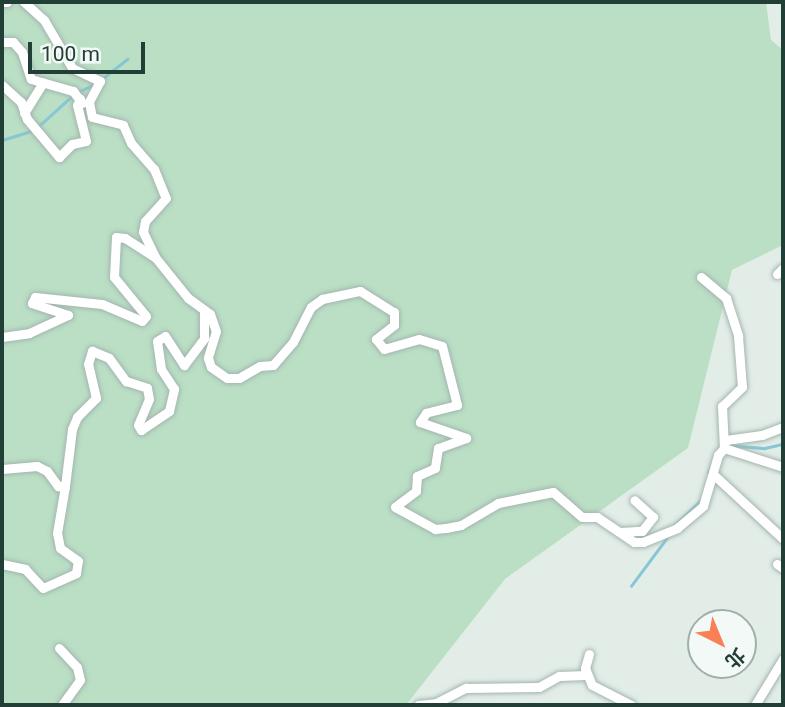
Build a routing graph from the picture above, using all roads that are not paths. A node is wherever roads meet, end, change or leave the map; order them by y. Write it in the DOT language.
graph roads {
  1 [pos="24,2"];
  2 [pos="2,42"];
  3 [pos="43,83"];
  4 [pos="2,85"];
  5 [pos="80,99"];
  6 [pos="24,113"];
  7 [pos="92,117"];
  8 [pos="155,257"];
  9 [pos="701,276"];
  10 [pos="204,310"];
  11 [pos="2,337"];
  12 [pos="783,427"];
  13 [pos="725,444"];
  14 [pos="783,467"];
  15 [pos="2,469"];
  16 [pos="714,475"];
  17 [pos="65,486"];
  18 [pos="634,500"];
  19 [pos="618,532"];
  20 [pos="783,539"];
  21 [pos="2,564"];
  22 [pos="59,648"];
  23 [pos="589,654"];
  24 [pos="783,659"];
  25 [pos="586,676"];
  26 [pos="62,705"];
  27 [pos="418,705"];
  28 [pos="631,705"];
  29 [pos="755,705"];
  1 -- 7 [label="lane"];
  2 -- 3 [label="lane"];
  3 -- 5 [label="lane"];
  3 -- 6 [label="lane"];
  4 -- 6 [label="lane"];
  5 -- 6 [label="lane"];
  5 -- 7 [label="lane"];
  7 -- 8 [label="lane"];
  8 -- 10 [label="lane"];
  8 -- 11 [label="lane"];
  9 -- 13 [label="lane"];
  10 -- 17 [label="lane"];
  10 -- 19 [label="lane"];
  12 -- 13 [label="lane"];
  13 -- 14 [label="lane"];
  13 -- 16 [label="lane"];
  15 -- 17 [label="lane"];
  16 -- 19 [label="lane"];
  16 -- 20 [label="lane"];
  17 -- 21 [label="lane"];
  18 -- 19 [label="lane"];
  22 -- 26 [label="lane"];
  23 -- 25 [label="lane"];
  24 -- 29 [label="lane"];
  25 -- 27 [label="lane"];
  25 -- 28 [label="lane"];
}
